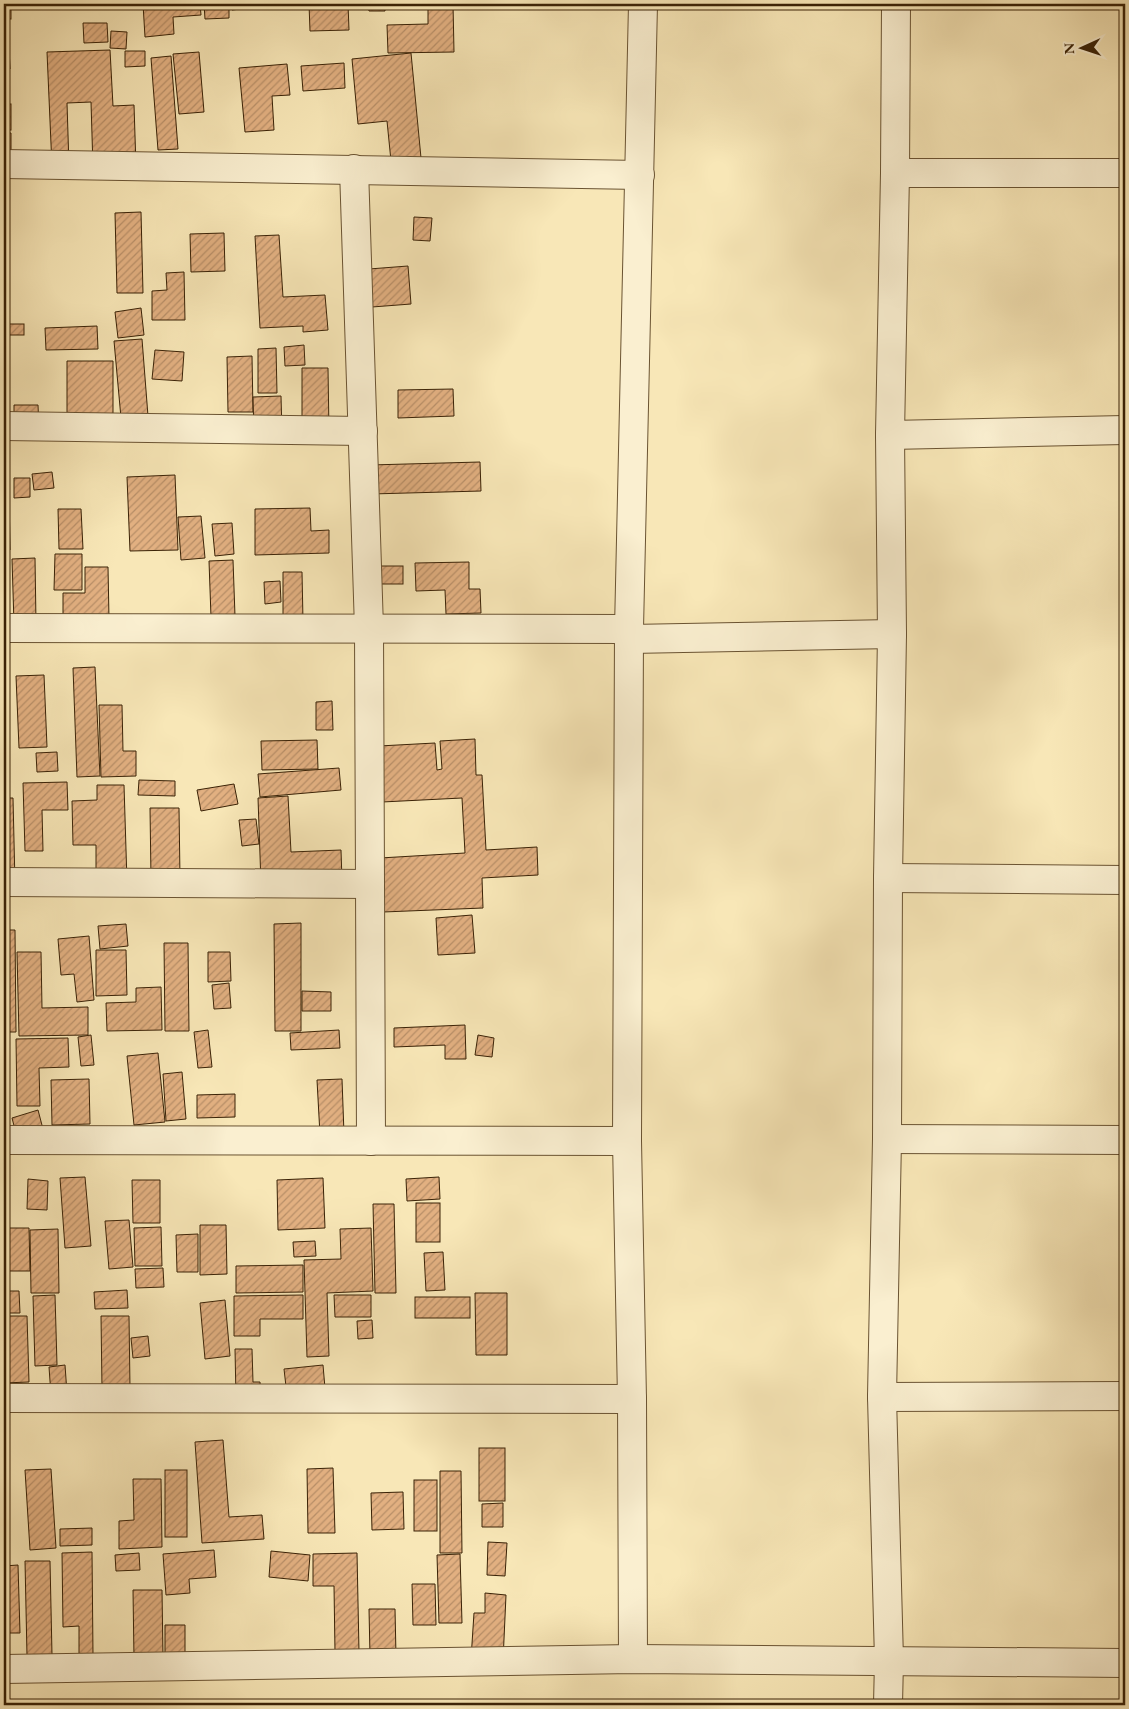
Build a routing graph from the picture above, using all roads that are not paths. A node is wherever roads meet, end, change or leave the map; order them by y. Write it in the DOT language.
graph roads {
  1 [pos="643,4"];
  2 [pos="896,4"];
  3 [pos="4,164"];
  4 [pos="354,170"];
  5 [pos="895,173"];
  6 [pos="1125,173"];
  7 [pos="640,175"];
  8 [pos="4,426"];
  9 [pos="363,430"];
  10 [pos="1125,430"];
  11 [pos="890,435"];
  12 [pos="4,628"];
  13 [pos="370,628"];
  14 [pos="630,634"];
  15 [pos="892,634"];
  16 [pos="888,878"];
  17 [pos="1125,880"];
  18 [pos="4,882"];
  19 [pos="370,884"];
  20 [pos="887,1139"];
  21 [pos="4,1140"];
  22 [pos="1125,1140"];
  23 [pos="371,1141"];
  24 [pos="627,1141"];
  25 [pos="1125,1396"];
  26 [pos="882,1397"];
  27 [pos="4,1398"];
  28 [pos="632,1399"];
  29 [pos="633,1658"];
  30 [pos="889,1660"];
  31 [pos="1125,1663"];
  32 [pos="4,1669"];
  33 [pos="888,1705"];
  1 -- 7 [label="street"];
  2 -- 5 [label="street"];
  3 -- 4 [label="street"];
  4 -- 7 [label="street"];
  4 -- 9 [label="street"];
  5 -- 6 [label="street"];
  5 -- 11 [label="street"];
  7 -- 14 [label="street"];
  8 -- 9 [label="street"];
  9 -- 13 [label="street"];
  10 -- 11 [label="street"];
  11 -- 15 [label="street"];
  12 -- 13 [label="street"];
  13 -- 14 [label="street"];
  13 -- 19 [label="street"];
  14 -- 15 [label="street"];
  14 -- 24 [label="street"];
  15 -- 16 [label="street"];
  16 -- 17 [label="street"];
  16 -- 20 [label="street"];
  18 -- 19 [label="street"];
  19 -- 23 [label="street"];
  20 -- 22 [label="street"];
  20 -- 26 [label="street"];
  21 -- 23 [label="street"];
  23 -- 24 [label="street"];
  24 -- 28 [label="street"];
  25 -- 26 [label="street"];
  26 -- 30 [label="street"];
  27 -- 28 [label="street"];
  28 -- 29 [label="street"];
  29 -- 30 [label="street"];
  29 -- 32 [label="street"];
  30 -- 31 [label="street"];
  30 -- 33 [label="street"];
}
